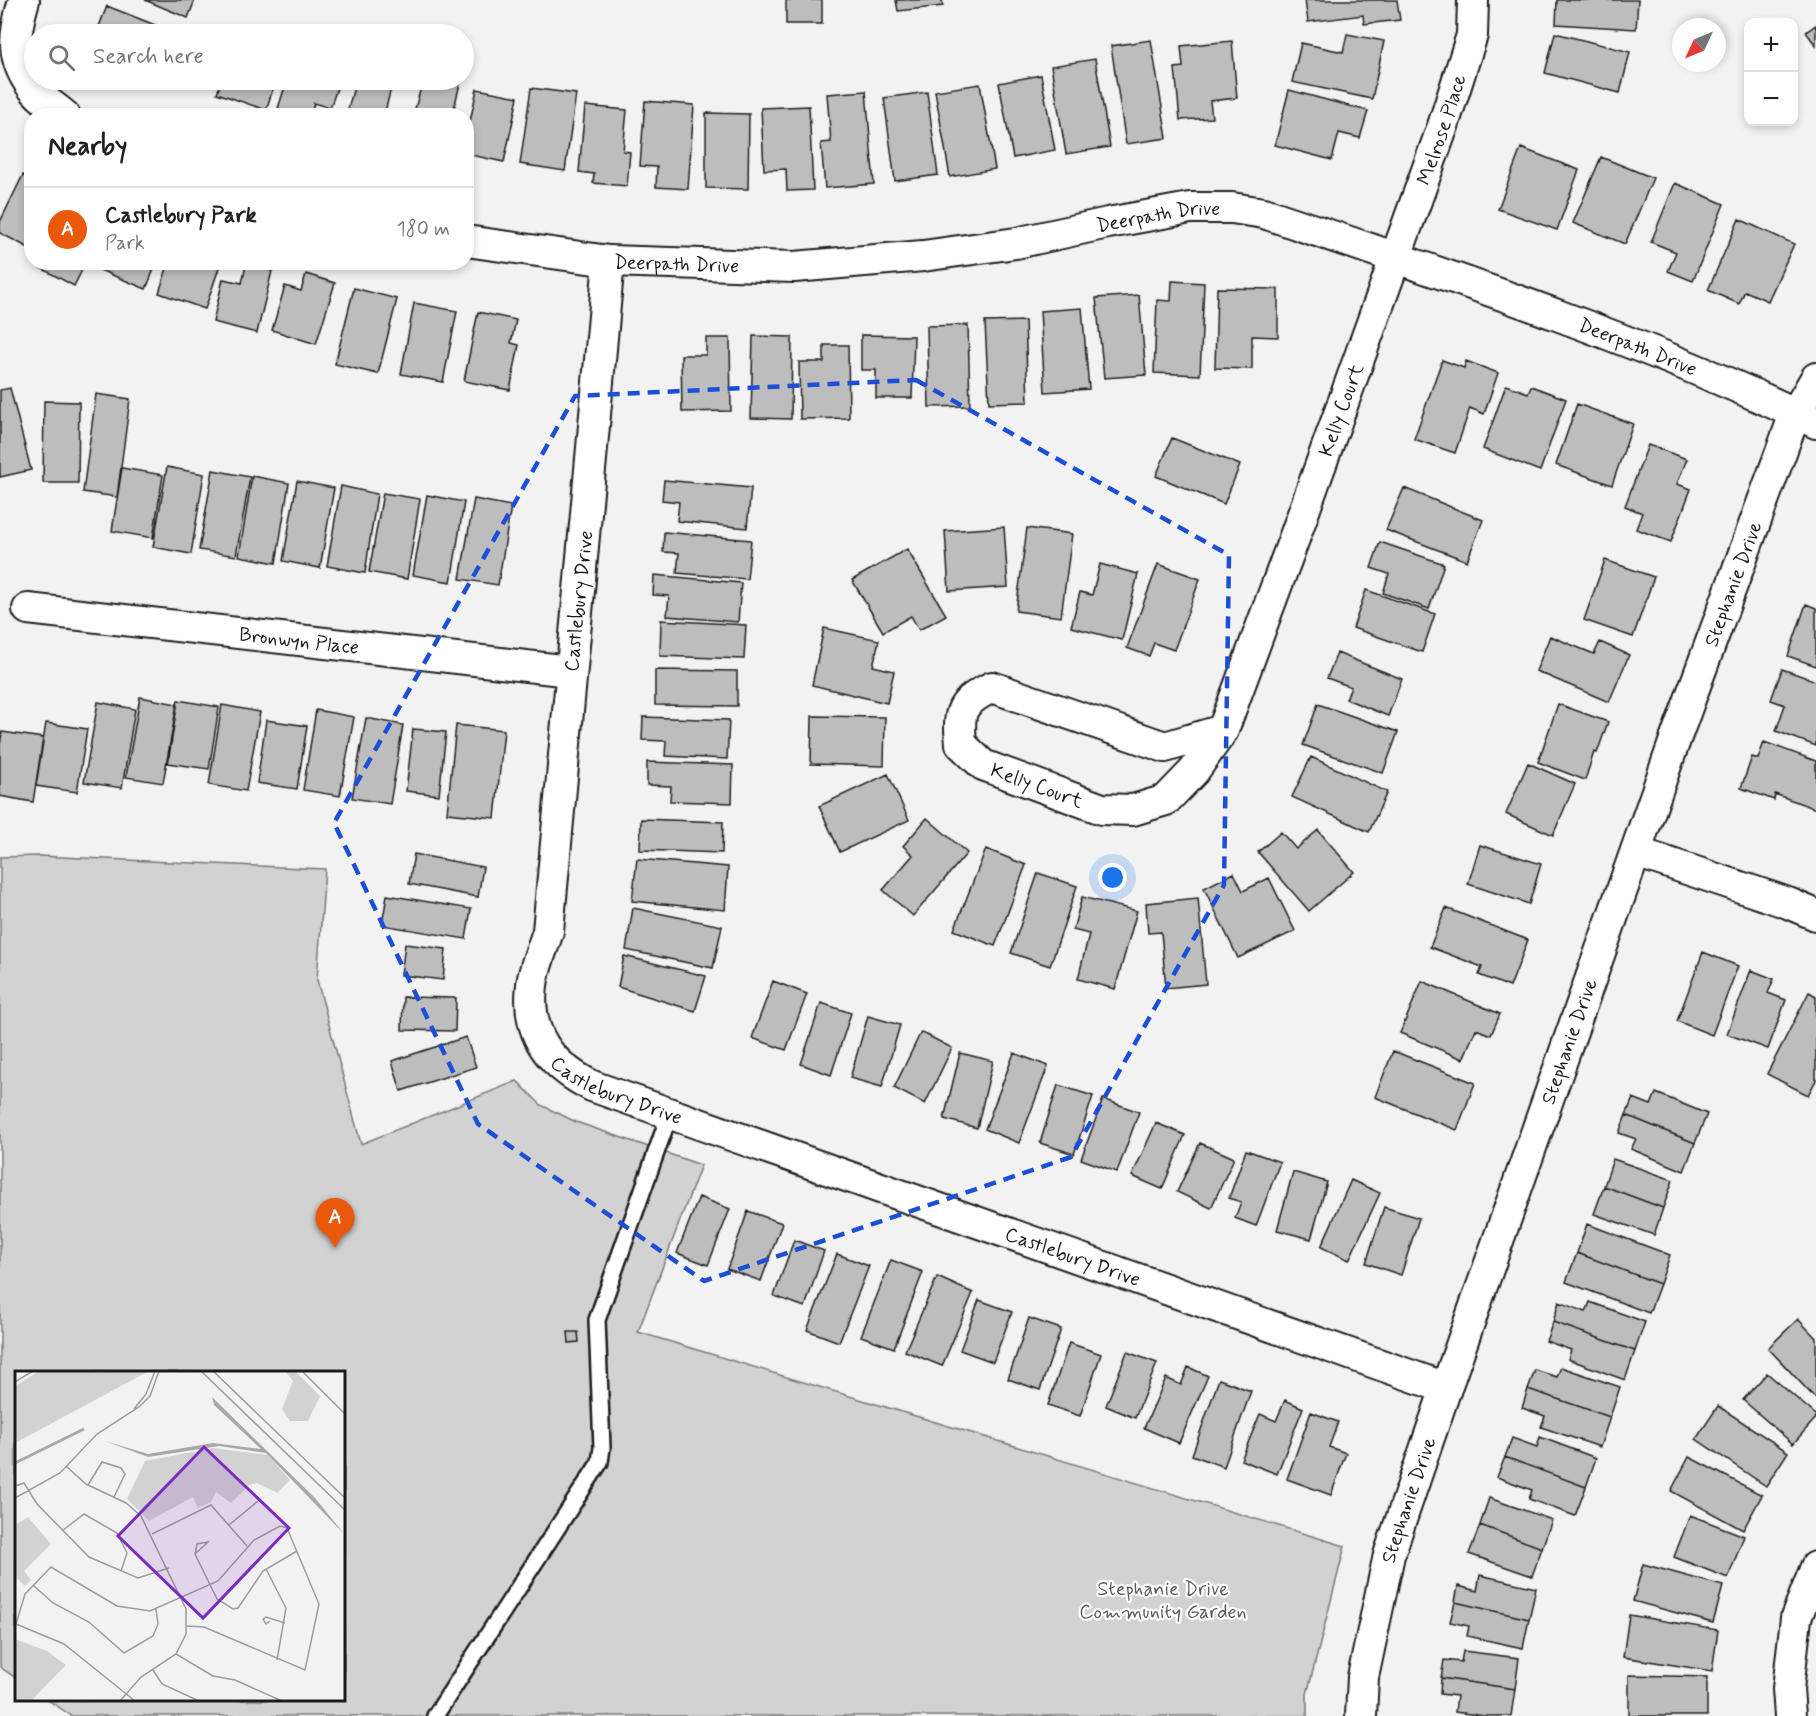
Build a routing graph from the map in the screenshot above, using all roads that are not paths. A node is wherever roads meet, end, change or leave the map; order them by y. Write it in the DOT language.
graph roads {
  1 [pos="24,0"];
  2 [pos="1473,0"];
  3 [pos="24,74"];
  4 [pos="33,90"];
  5 [pos="55,108"];
  6 [pos="474,242"];
  7 [pos="1395,257"];
  8 [pos="609,261"];
  9 [pos="1816,378"];
  10 [pos="1806,418"];
  11 [pos="28,609"];
  12 [pos="570,671"];
  13 [pos="1222,730"];
  14 [pos="1636,852"];
  15 [pos="1816,915"];
  16 [pos="670,1113"];
  17 [pos="1446,1388"];
  18 [pos="1816,1567"];
  19 [pos="435,1716"];
  20 [pos="1361,1716"];
  21 [pos="1790,1716"];
  1 -- 3 [label="street"];
  2 -- 7 [label="street, Melrose Place"];
  4 -- 5 [label="street"];
  6 -- 8 [label="street, Deerpath Drive"];
  7 -- 8 [label="street, Deerpath Drive"];
  7 -- 10 [label="street, Deerpath Drive"];
  7 -- 13 [label="street, Kelly Court"];
  8 -- 12 [label="street, Castlebury Drive"];
  9 -- 10 [label="street, Stephanie Drive"];
  10 -- 14 [label="street, Stephanie Drive"];
  11 -- 12 [label="street, Bronwyn Place"];
  12 -- 16 [label="street, Castlebury Drive"];
  13 -- 13 [label="street, Kelly Court"];
  14 -- 15 [label="street"];
  14 -- 17 [label="street, Stephanie Drive"];
  16 -- 17 [label="street, Castlebury Drive"];
  16 -- 19 [label="lane"];
  17 -- 20 [label="street, Stephanie Drive"];
  18 -- 21 [label="street"];
}
